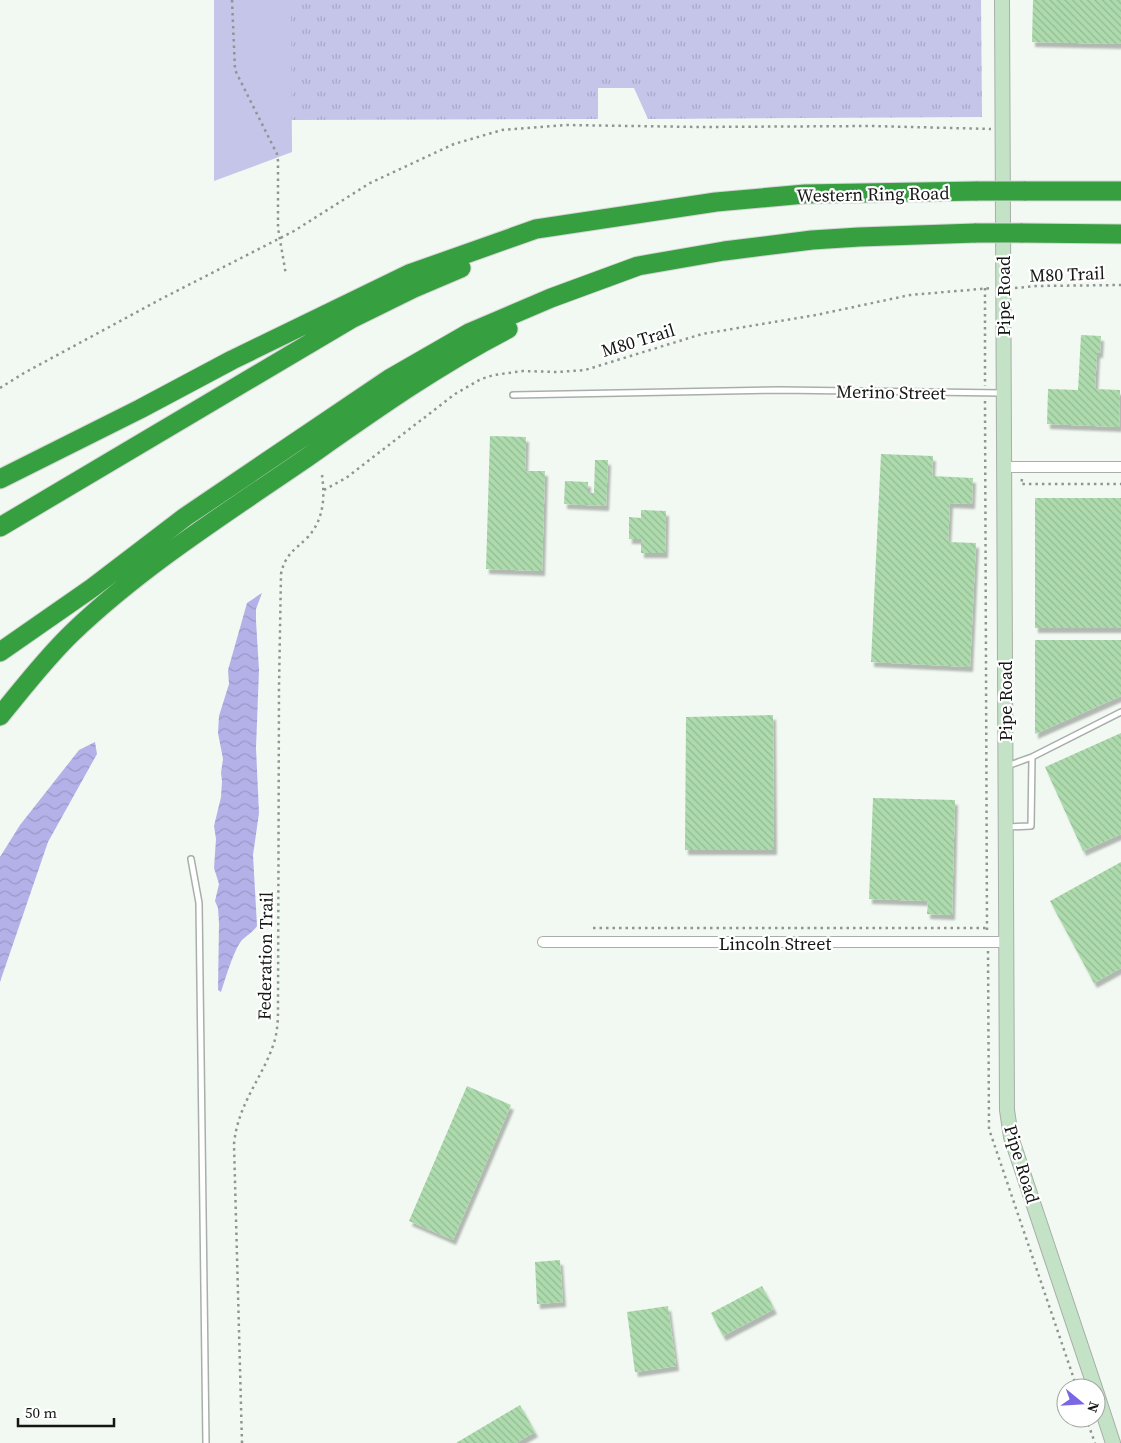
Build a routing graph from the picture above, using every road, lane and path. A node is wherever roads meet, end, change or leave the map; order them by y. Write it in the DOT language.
graph roads {
  1 [pos="232,0"];
  2 [pos="1002,0"];
  3 [pos="1002,129"];
  4 [pos="1121,191"];
  5 [pos="627,217"];
  6 [pos="1121,234"];
  7 [pos="280,238"];
  8 [pos="638,266"];
  9 [pos="286,275"];
  10 [pos="1121,285"];
  11 [pos="992,288"];
  12 [pos="1014,289"];
  13 [pos="0,388"];
  14 [pos="1004,393"];
  15 [pos="513,395"];
  16 [pos="1004,467"];
  17 [pos="1022,467"];
  18 [pos="1121,467"];
  19 [pos="322,475"];
  20 [pos="0,479"];
  21 [pos="1121,484"];
  22 [pos="324,490"];
  23 [pos="0,527"];
  24 [pos="0,652"];
  25 [pos="1121,712"];
  26 [pos="0,716"];
  27 [pos="1032,757"];
  28 [pos="1005,767"];
  29 [pos="1006,827"];
  30 [pos="191,859"];
  31 [pos="593,928"];
  32 [pos="987,928"];
  33 [pos="544,942"];
  34 [pos="1006,942"];
  35 [pos="1091,1378"];
  36 [pos="1106,1422"];
  37 [pos="1090,1428"];
  38 [pos="206,1443"];
  39 [pos="242,1443"];
  40 [pos="1095,1443"];
  41 [pos="1113,1443"];
  1 -- 7 [label="path"];
  2 -- 3 [label="street, Pipe Road"];
  3 -- 7 [label="path"];
  3 -- 14 [label="street, Pipe Road"];
  4 -- 5 [label="highway, Western Ring Road, bridge"];
  5 -- 20 [label="highway"];
  5 -- 23 [label="highway"];
  6 -- 8 [label="highway, bridge"];
  7 -- 9 [label="path"];
  7 -- 13 [label="path"];
  8 -- 24 [label="highway"];
  8 -- 26 [label="highway"];
  10 -- 12 [label="path, M80 Trail"];
  11 -- 22 [label="path, M80 Trail"];
  14 -- 15 [label="lane, Merino Street"];
  14 -- 16 [label="street, Pipe Road"];
  16 -- 17 [label="street"];
  16 -- 28 [label="street, Pipe Road"];
  17 -- 18 [label="street"];
  17 -- 21 [label="path"];
  19 -- 22 [label="path, Federation Trail"];
  22 -- 39 [label="path, Federation Trail"];
  25 -- 27 [label="lane"];
  27 -- 28 [label="lane"];
  27 -- 29 [label="lane"];
  28 -- 29 [label="street, Pipe Road"];
  29 -- 34 [label="street, Pipe Road"];
  30 -- 38 [label="lane"];
  31 -- 32 [label="path"];
  33 -- 34 [label="street, Lincoln Street"];
  34 -- 35 [label="street, Pipe Road"];
  36 -- 41 [label="street, Pipe Road"];
  37 -- 40 [label="path"];
}
